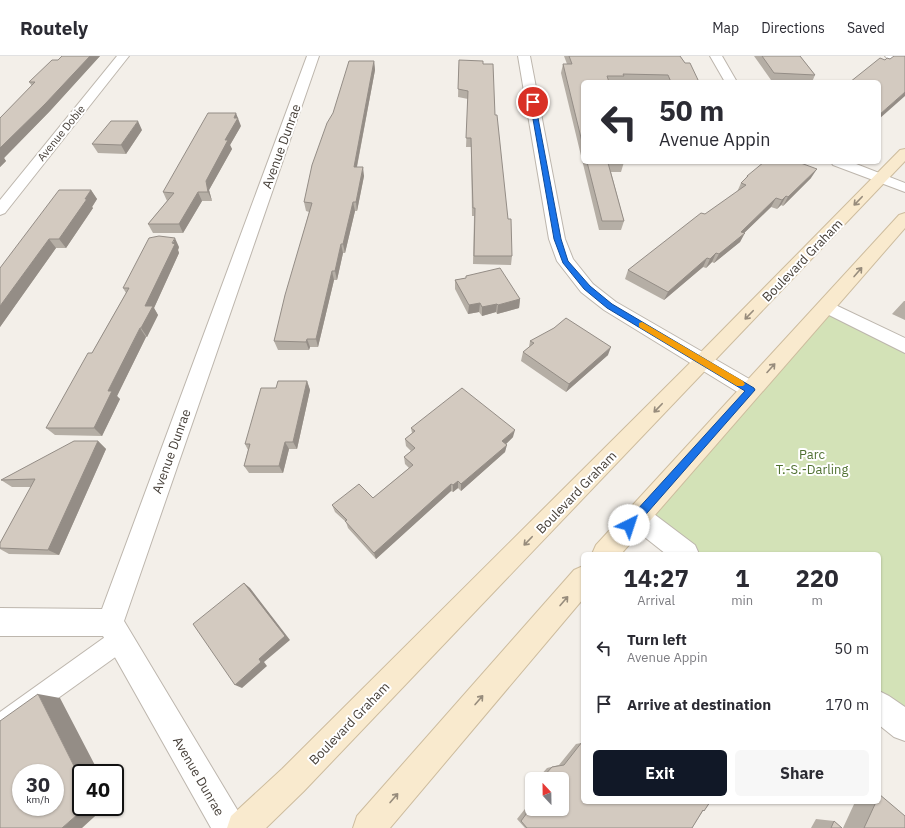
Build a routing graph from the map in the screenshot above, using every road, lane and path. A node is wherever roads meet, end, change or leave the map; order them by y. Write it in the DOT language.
graph roads {
  1 [pos="123,56"];
  2 [pos="313,56"];
  3 [pos="524,56"];
  4 [pos="716,56"];
  5 [pos="891,56"];
  6 [pos="905,60"];
  7 [pos="730,80"];
  8 [pos="905,153"];
  9 [pos="843,164"];
  10 [pos="880,178"];
  11 [pos="905,188"];
  12 [pos="0,210"];
  13 [pos="905,218"];
  14 [pos="827,307"];
  15 [pos="905,346"];
  16 [pos="704,362"];
  17 [pos="751,390"];
  18 [pos="638,516"];
  19 [pos="607,552"];
  20 [pos="683,552"];
  21 [pos="581,581"];
  22 [pos="0,622"];
  23 [pos="115,631"];
  24 [pos="881,708"];
  25 [pos="0,726"];
  26 [pos="905,726"];
  27 [pos="229,828"];
  28 [pos="243,828"];
  29 [pos="369,828"];
  1 -- 12 [label="street, Avenue Dobie"];
  2 -- 23 [label="street, Avenue Dunrae"];
  3 -- 16 [label="street"];
  4 -- 7 [label="street"];
  5 -- 6 [label="street"];
  8 -- 10 [label="street, Boulevard Graham"];
  9 -- 10 [label="street"];
  10 -- 11 [label="street"];
  10 -- 16 [label="street, Boulevard Graham, one-way"];
  14 -- 13 [label="street, one-way"];
  14 -- 15 [label="street"];
  17 -- 14 [label="street, one-way"];
  16 -- 17 [label="street"];
  16 -- 28 [label="street, Boulevard Graham, one-way"];
  17 -- 18 [label="street"];
  18 -- 19 [label="street"];
  18 -- 20 [label="street"];
  29 -- 21 [label="street, one-way"];
  22 -- 23 [label="street"];
  23 -- 25 [label="lane"];
  23 -- 27 [label="street, Avenue Dunrae"];
  24 -- 26 [label="street"];
}
